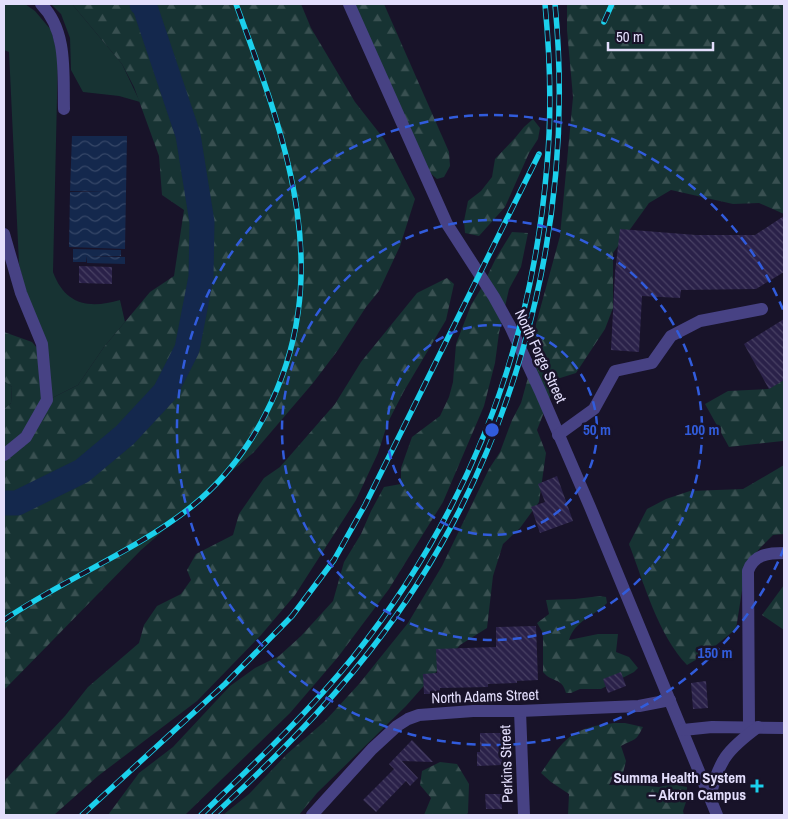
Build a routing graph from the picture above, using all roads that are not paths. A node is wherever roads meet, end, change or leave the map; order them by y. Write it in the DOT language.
graph roads {
  1 [pos="41,4"];
  2 [pos="349,4"];
  3 [pos="64,110"];
  4 [pos="4,234"];
  5 [pos="762,309"];
  6 [pos="558,435"];
  7 [pos="4,455"];
  8 [pos="784,554"];
  9 [pos="670,700"];
  10 [pos="520,711"];
  11 [pos="754,727"];
  12 [pos="784,728"];
  13 [pos="683,730"];
  14 [pos="710,797"];
  15 [pos="312,815"];
  16 [pos="524,815"];
  17 [pos="717,815"];
  1 -- 3 [label="street"];
  2 -- 6 [label="street, North Forge Street"];
  4 -- 7 [label="street"];
  5 -- 6 [label="street"];
  6 -- 9 [label="street, North Forge Street"];
  8 -- 11 [label="street"];
  9 -- 10 [label="street, North Adams Street"];
  9 -- 13 [label="street, North Forge Street"];
  10 -- 15 [label="street, North Adams Street"];
  10 -- 16 [label="street, Perkins Street"];
  11 -- 12 [label="street"];
  11 -- 13 [label="street"];
  11 -- 14 [label="street"];
  13 -- 14 [label="street, North Forge Street"];
  14 -- 17 [label="street, North Forge Street"];
}
